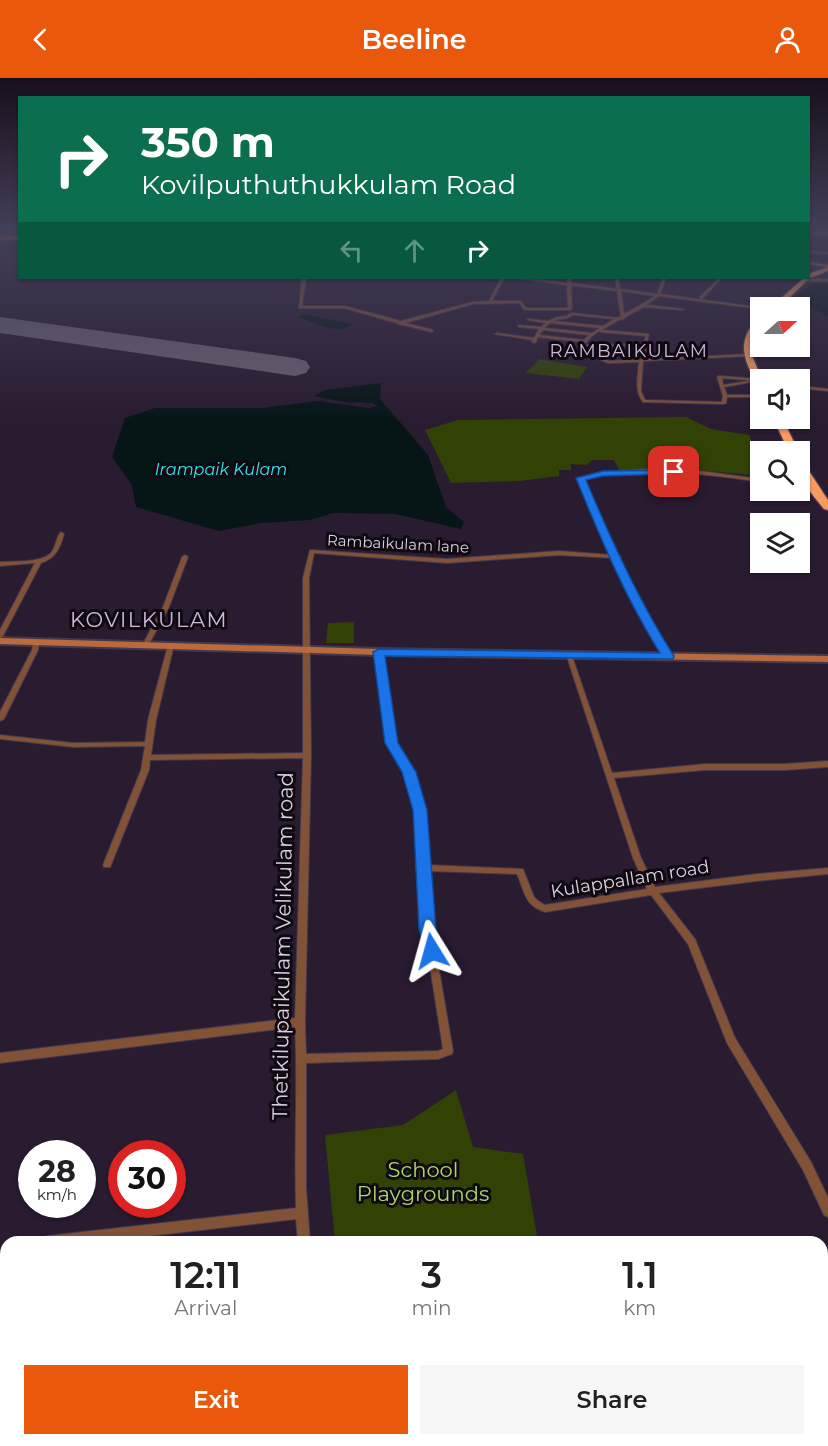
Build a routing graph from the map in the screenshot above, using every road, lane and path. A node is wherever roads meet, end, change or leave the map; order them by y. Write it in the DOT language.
graph roads {
  1 [pos="302,294"];
  2 [pos="494,294"];
  3 [pos="569,294"];
  4 [pos="620,294"];
  5 [pos="659,294"];
  6 [pos="667,294"];
  7 [pos="705,294"];
  8 [pos="701,298"];
  9 [pos="490,302"];
  10 [pos="645,306"];
  11 [pos="750,306"];
  12 [pos="570,309"];
  13 [pos="682,309"];
  14 [pos="572,314"];
  15 [pos="623,318"];
  16 [pos="529,320"];
  17 [pos="550,322"];
  18 [pos="398,323"];
  19 [pos="519,326"];
  20 [pos="605,327"];
  21 [pos="542,329"];
  22 [pos="599,330"];
  23 [pos="432,331"];
  24 [pos="750,331"];
  25 [pos="497,334"];
  26 [pos="593,334"];
  27 [pos="535,339"];
  28 [pos="583,341"];
  29 [pos="644,345"];
  30 [pos="580,346"];
  31 [pos="749,355"];
  32 [pos="640,360"];
  33 [pos="649,360"];
  34 [pos="755,369"];
  35 [pos="750,381"];
  36 [pos="750,383"];
  37 [pos="722,386"];
  38 [pos="810,388"];
  39 [pos="828,390"];
  40 [pos="726,396"];
  41 [pos="750,396"];
  42 [pos="750,479"];
  43 [pos="810,482"];
  44 [pos="810,488"];
  45 [pos="813,488"];
  46 [pos="828,507"];
  47 [pos="61,534"];
  48 [pos="185,557"];
  49 [pos="618,557"];
  50 [pos="42,561"];
  51 [pos="0,564"];
  52 [pos="0,636"];
  53 [pos="0,641"];
  54 [pos="36,642"];
  55 [pos="146,644"];
  56 [pos="171,645"];
  57 [pos="306,650"];
  58 [pos="379,652"];
  59 [pos="569,654"];
  60 [pos="668,656"];
  61 [pos="828,659"];
  62 [pos="0,718"];
  63 [pos="0,737"];
  64 [pos="148,744"];
  65 [pos="307,755"];
  66 [pos="148,758"];
  67 [pos="828,764"];
  68 [pos="609,776"];
  69 [pos="107,865"];
  70 [pos="425,868"];
  71 [pos="828,871"];
  72 [pos="652,890"];
  73 [pos="300,1022"];
  74 [pos="0,1058"];
  75 [pos="303,1059"];
  76 [pos="828,1212"];
  77 [pos="301,1213"];
  78 [pos="100,1236"];
  79 [pos="303,1236"];
  1 -- 18 [label="street"];
  2 -- 9 [label="street"];
  3 -- 12 [label="street"];
  4 -- 15 [label="street"];
  5 -- 10 [label="street"];
  6 -- 8 [label="street"];
  7 -- 8 [label="street"];
  8 -- 11 [label="street"];
  9 -- 12 [label="street"];
  9 -- 18 [label="street"];
  10 -- 13 [label="street"];
  10 -- 15 [label="street"];
  12 -- 14 [label="street"];
  14 -- 15 [label="street"];
  14 -- 17 [label="street"];
  15 -- 20 [label="street"];
  16 -- 17 [label="street"];
  17 -- 20 [label="street"];
  17 -- 21 [label="street"];
  18 -- 23 [label="street"];
  19 -- 21 [label="street"];
  20 -- 22 [label="street"];
  21 -- 26 [label="street"];
  21 -- 27 [label="street"];
  22 -- 26 [label="street"];
  22 -- 29 [label="street"];
  24 -- 31 [label="highway"];
  25 -- 27 [label="street"];
  26 -- 28 [label="street"];
  27 -- 28 [label="street"];
  28 -- 30 [label="street"];
  29 -- 30 [label="street"];
  29 -- 33 [label="street"];
  30 -- 32 [label="street"];
  31 -- 33 [label="street"];
  31 -- 34 [label="highway"];
  32 -- 33 [label="street"];
  32 -- 40 [label="street"];
  35 -- 37 [label="street"];
  36 -- 37 [label="street"];
  37 -- 40 [label="street"];
  38 -- 39 [label="street"];
  40 -- 41 [label="street"];
  42 -- 49 [label="street"];
  43 -- 45 [label="highway"];
  44 -- 45 [label="street"];
  45 -- 46 [label="highway"];
  47 -- 50 [label="street"];
  48 -- 55 [label="street"];
  49 -- 57 [label="street, Rambaikulam lane"];
  49 -- 60 [label="street"];
  50 -- 51 [label="street"];
  50 -- 52 [label="street"];
  53 -- 54 [label="street"];
  54 -- 55 [label="street"];
  54 -- 62 [label="street"];
  55 -- 56 [label="street"];
  56 -- 57 [label="street"];
  56 -- 64 [label="street"];
  57 -- 58 [label="street"];
  57 -- 65 [label="street, Thetkilupaikulam Velikulam road"];
  58 -- 59 [label="street"];
  58 -- 70 [label="street"];
  59 -- 60 [label="street"];
  59 -- 68 [label="street"];
  60 -- 61 [label="street"];
  63 -- 64 [label="street"];
  64 -- 66 [label="street"];
  65 -- 66 [label="street"];
  65 -- 73 [label="street, Thetkilupaikulam Velikulam road"];
  66 -- 69 [label="street"];
  67 -- 68 [label="street"];
  68 -- 72 [label="street"];
  70 -- 72 [label="street, Kulappallam road"];
  70 -- 75 [label="street"];
  71 -- 72 [label="street, Kulappallam road"];
  72 -- 76 [label="street"];
  73 -- 74 [label="street"];
  73 -- 75 [label="street, Thetkilupaikulam Velikulam road"];
  75 -- 77 [label="street, Thetkilupaikulam Velikulam road"];
  77 -- 78 [label="street"];
  77 -- 79 [label="street, Thetkilupaikulam Velikulam road"];
}
